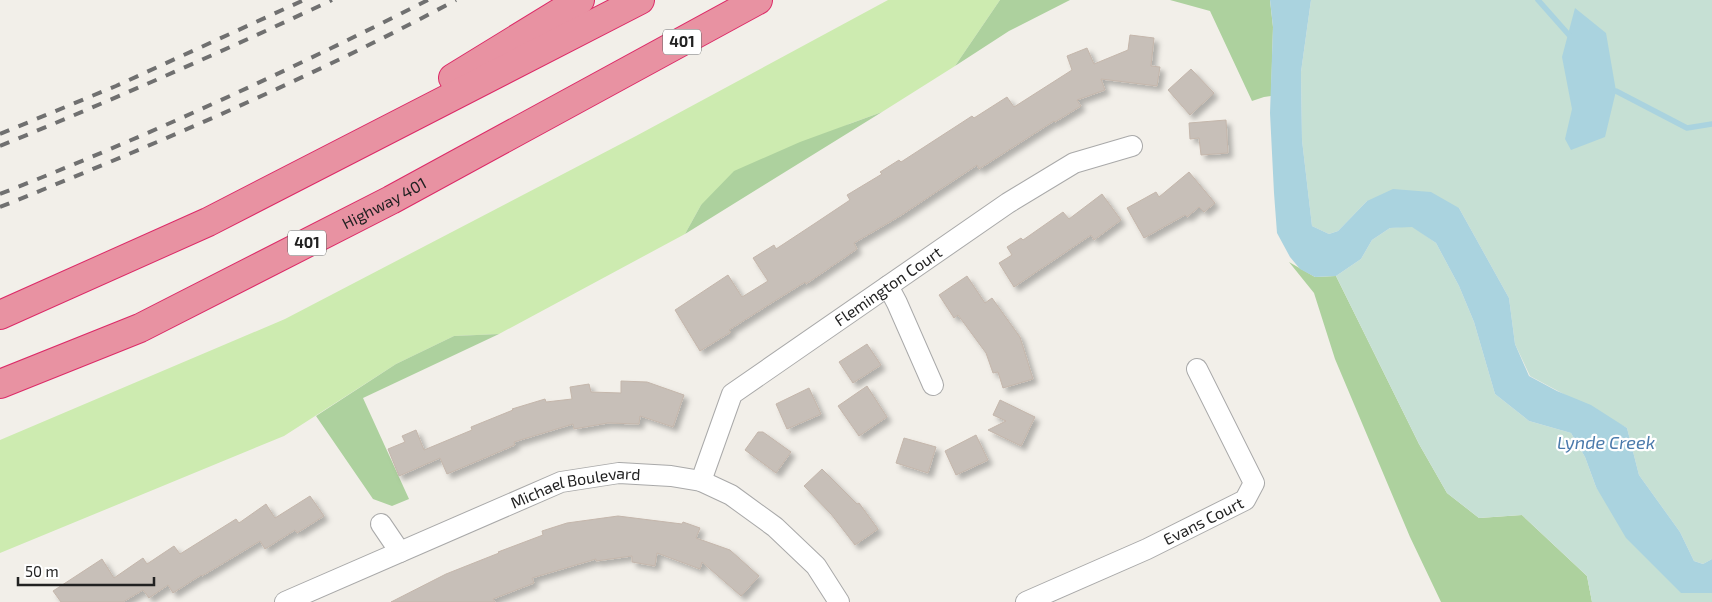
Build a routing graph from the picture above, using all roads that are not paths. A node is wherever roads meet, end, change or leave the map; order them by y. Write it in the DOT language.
graph roads {
  1 [pos="580,0"];
  2 [pos="640,0"];
  3 [pos="758,0"];
  4 [pos="1132,146"];
  5 [pos="331,159"];
  6 [pos="888,286"];
  7 [pos="0,315"];
  8 [pos="1197,369"];
  9 [pos="0,384"];
  10 [pos="933,385"];
  11 [pos="701,481"];
  12 [pos="381,524"];
  13 [pos="400,552"];
  14 [pos="284,602"];
  15 [pos="839,602"];
  16 [pos="1026,602"];
  1 -- 5 [label="highway"];
  2 -- 5 [label="highway"];
  3 -- 9 [label="highway, Highway 401 / 401"];
  4 -- 6 [label="street, Flemington Court"];
  5 -- 7 [label="highway"];
  6 -- 10 [label="street"];
  6 -- 11 [label="street, Flemington Court"];
  8 -- 16 [label="street, Evans Court"];
  11 -- 13 [label="street, Michael Boulevard"];
  11 -- 15 [label="street, Michael Boulevard"];
  12 -- 13 [label="street"];
  13 -- 14 [label="street, Michael Boulevard"];
}
